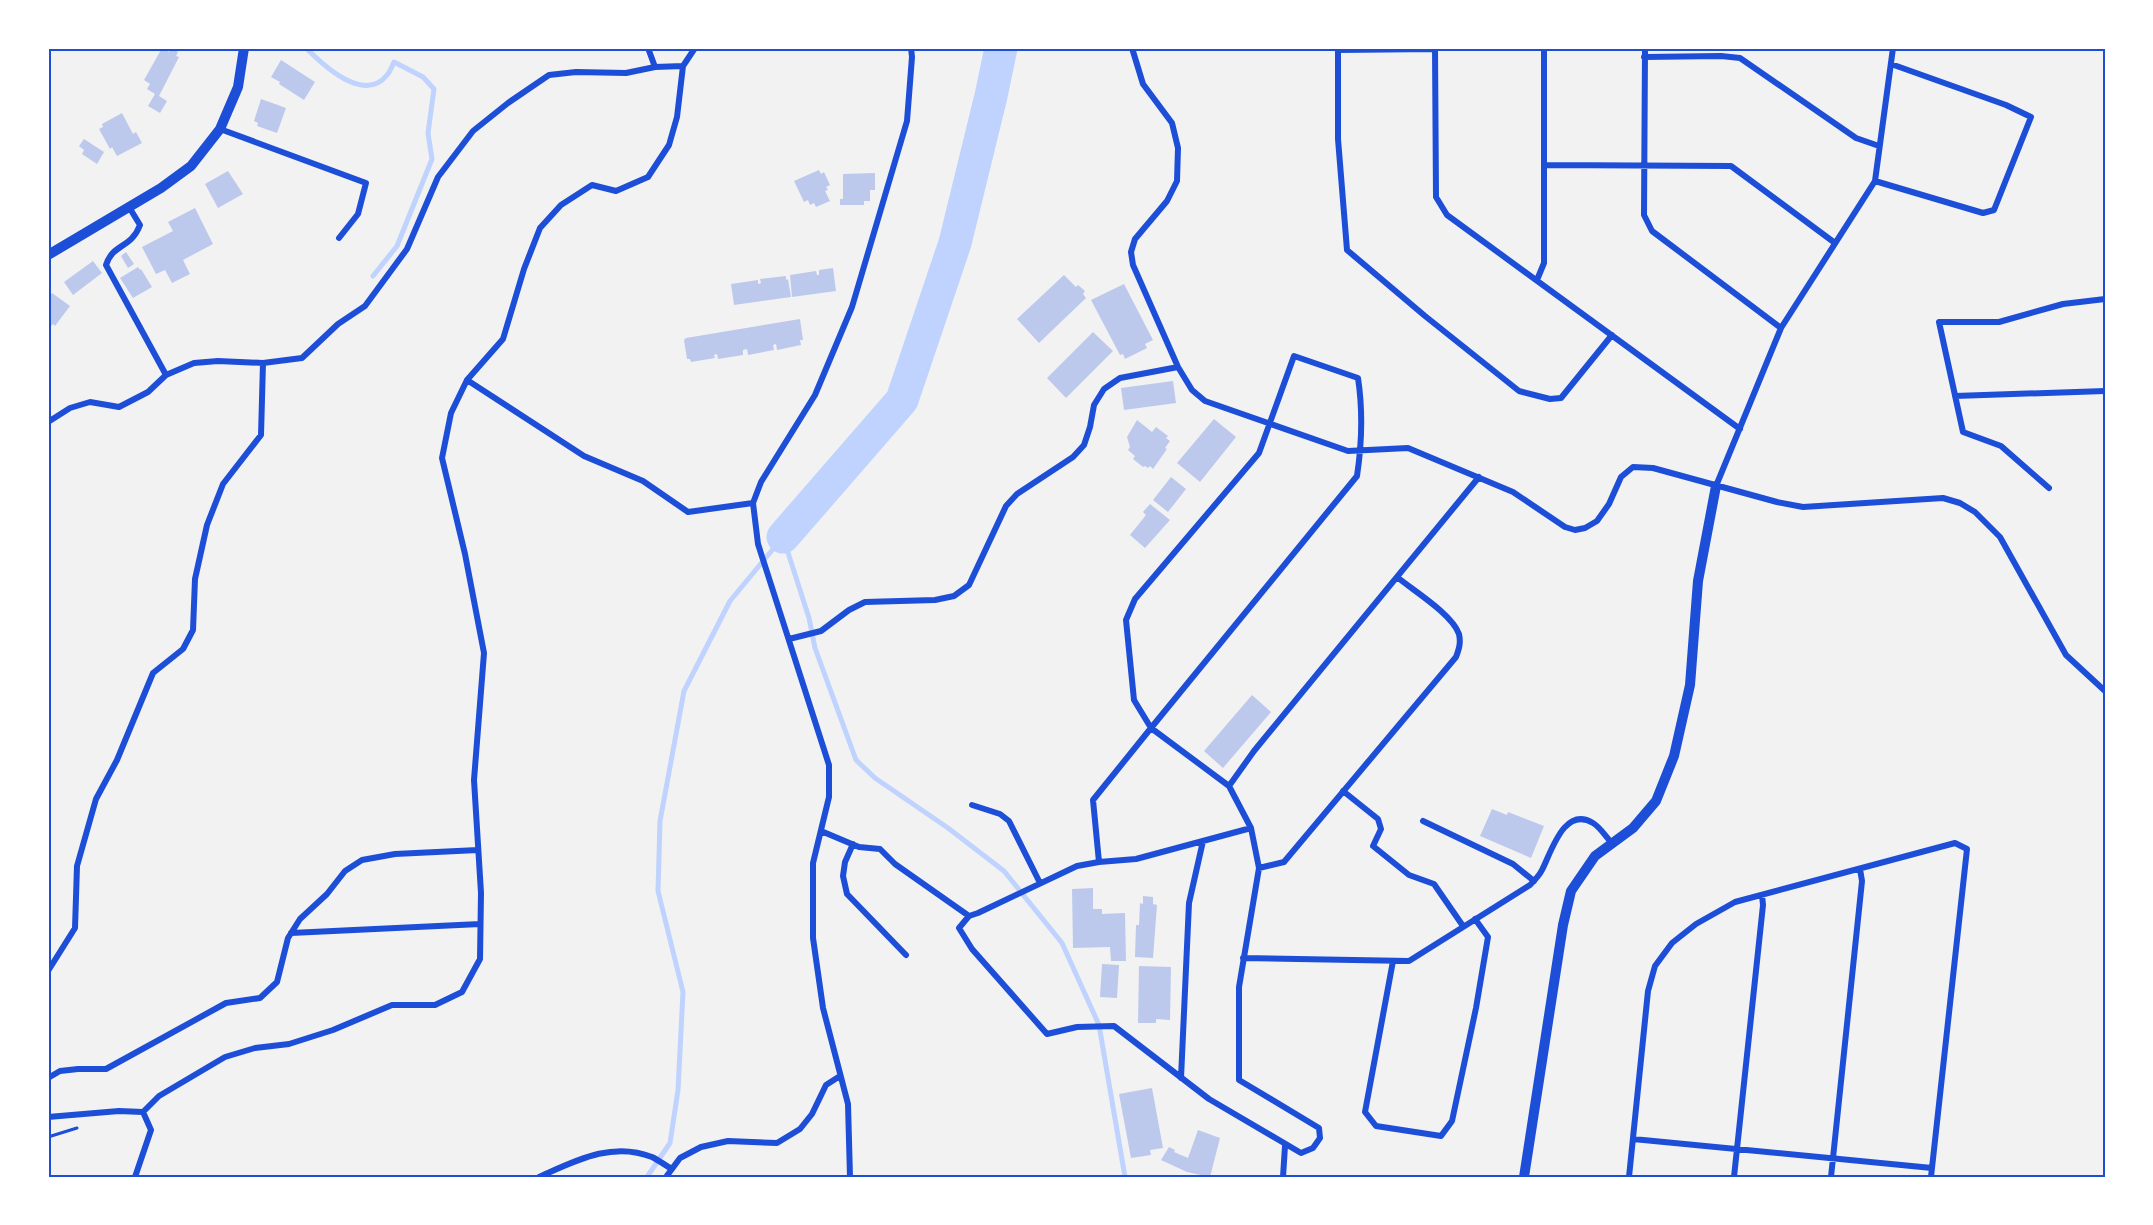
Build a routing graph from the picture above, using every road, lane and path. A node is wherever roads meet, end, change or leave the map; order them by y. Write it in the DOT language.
graph roads {
  1 [pos="244,48"];
  2 [pos="648,48"];
  3 [pos="695,48"];
  4 [pos="911,48"];
  5 [pos="1132,48"];
  6 [pos="1435,48"];
  7 [pos="1544,48"];
  8 [pos="1644,48"];
  9 [pos="1893,48"];
  10 [pos="1338,49"];
  11 [pos="1644,57"];
  12 [pos="1891,64"];
  13 [pos="683,66"];
  14 [pos="655,67"];
  15 [pos="220,129"];
  16 [pos="1880,146"];
  17 [pos="1544,165"];
  18 [pos="1644,166"];
  19 [pos="1875,181"];
  20 [pos="129,207"];
  21 [pos="339,238"];
  22 [pos="1836,243"];
  23 [pos="48,255"];
  24 [pos="1537,280"];
  25 [pos="2105,299"];
  26 [pos="1781,328"];
  27 [pos="1612,335"];
  28 [pos="263,363"];
  29 [pos="1179,367"];
  30 [pos="166,375"];
  31 [pos="467,380"];
  32 [pos="2105,391"];
  33 [pos="1955,396"];
  34 [pos="48,422"];
  35 [pos="1270,424"];
  36 [pos="1740,429"];
  37 [pos="1361,450"];
  38 [pos="1479,477"];
  39 [pos="1716,486"];
  40 [pos="2049,488"];
  41 [pos="753,503"];
  42 [pos="1397,577"];
  43 [pos="789,639"];
  44 [pos="2105,691"];
  45 [pos="1151,729"];
  46 [pos="1229,786"];
  47 [pos="1343,791"];
  48 [pos="972,805"];
  49 [pos="1423,821"];
  50 [pos="1251,828"];
  51 [pos="821,831"];
  52 [pos="1203,841"];
  53 [pos="1612,843"];
  54 [pos="853,844"];
  55 [pos="478,850"];
  56 [pos="1099,862"];
  57 [pos="1259,868"];
  58 [pos="1860,869"];
  59 [pos="1534,881"];
  60 [pos="1040,884"];
  61 [pos="1762,895"];
  62 [pos="969,916"];
  63 [pos="1475,919"];
  64 [pos="480,924"];
  65 [pos="1463,926"];
  66 [pos="291,933"];
  67 [pos="906,955"];
  68 [pos="1243,958"];
  69 [pos="1393,961"];
  70 [pos="48,971"];
  71 [pos="840,1076"];
  72 [pos="48,1078"];
  73 [pos="1181,1078"];
  74 [pos="143,1112"];
  75 [pos="48,1117"];
  76 [pos="1633,1139"];
  77 [pos="1285,1146"];
  78 [pos="1737,1149"];
  79 [pos="1833,1159"];
  80 [pos="1932,1168"];
  81 [pos="672,1169"];
  82 [pos="135,1177"];
  83 [pos="539,1177"];
  84 [pos="666,1177"];
  85 [pos="850,1177"];
  86 [pos="1283,1177"];
  87 [pos="1524,1177"];
  88 [pos="1629,1177"];
  89 [pos="1734,1177"];
  90 [pos="1832,1177"];
  91 [pos="1931,1177"];
  1 -- 15 [label="street"];
  2 -- 14 [label="street"];
  3 -- 13 [label="street"];
  4 -- 41 [label="street"];
  5 -- 29 [label="street"];
  6 -- 10 [label="street"];
  6 -- 24 [label="street"];
  7 -- 17 [label="street"];
  8 -- 11 [label="street"];
  9 -- 12 [label="street"];
  10 -- 27 [label="street"];
  11 -- 16 [label="street"];
  11 -- 18 [label="street"];
  12 -- 16 [label="street"];
  12 -- 19 [label="street"];
  13 -- 14 [label="street"];
  13 -- 31 [label="street"];
  14 -- 28 [label="street"];
  15 -- 20 [label="street"];
  15 -- 21 [label="street"];
  16 -- 19 [label="street"];
  17 -- 18 [label="street"];
  17 -- 24 [label="street"];
  18 -- 22 [label="street"];
  18 -- 26 [label="street"];
  19 -- 22 [label="street"];
  20 -- 23 [label="street"];
  20 -- 30 [label="street"];
  22 -- 26 [label="street"];
  24 -- 27 [label="street"];
  25 -- 33 [label="street"];
  26 -- 36 [label="street"];
  27 -- 36 [label="street"];
  28 -- 30 [label="street"];
  28 -- 70 [label="street"];
  29 -- 35 [label="street"];
  29 -- 43 [label="street"];
  30 -- 34 [label="street"];
  31 -- 41 [label="street"];
  31 -- 55 [label="street"];
  32 -- 33 [label="street"];
  33 -- 40 [label="street"];
  35 -- 37 [label="street"];
  35 -- 37 [label="street"];
  35 -- 45 [label="street"];
  36 -- 39 [label="street"];
  37 -- 38 [label="street"];
  37 -- 45 [label="street"];
  38 -- 39 [label="street"];
  38 -- 42 [label="street"];
  39 -- 44 [label="street"];
  39 -- 53 [label="street"];
  41 -- 43 [label="street"];
  42 -- 46 [label="street"];
  42 -- 47 [label="street"];
  43 -- 51 [label="street"];
  45 -- 46 [label="street"];
  45 -- 56 [label="street"];
  46 -- 50 [label="street"];
  47 -- 57 [label="street"];
  47 -- 65 [label="street"];
  48 -- 60 [label="street"];
  49 -- 59 [label="street"];
  50 -- 52 [label="street"];
  50 -- 57 [label="street"];
  51 -- 54 [label="street"];
  51 -- 71 [label="street"];
  52 -- 56 [label="street"];
  52 -- 73 [label="street"];
  53 -- 59 [label="street"];
  53 -- 87 [label="street"];
  54 -- 62 [label="street"];
  54 -- 67 [label="street"];
  55 -- 64 [label="street"];
  55 -- 66 [label="street"];
  56 -- 60 [label="street"];
  57 -- 68 [label="street"];
  58 -- 61 [label="street"];
  58 -- 79 [label="street"];
  58 -- 80 [label="street"];
  59 -- 63 [label="street"];
  60 -- 62 [label="street"];
  61 -- 76 [label="street"];
  61 -- 78 [label="street"];
  62 -- 73 [label="street"];
  63 -- 65 [label="street"];
  63 -- 69 [label="street"];
  64 -- 66 [label="street"];
  64 -- 74 [label="street"];
  65 -- 69 [label="street"];
  66 -- 72 [label="street"];
  68 -- 69 [label="street"];
  68 -- 77 [label="street"];
  71 -- 81 [label="street"];
  71 -- 85 [label="street"];
  73 -- 77 [label="street"];
  74 -- 75 [label="street"];
  74 -- 82 [label="street"];
  76 -- 78 [label="street"];
  76 -- 88 [label="street"];
  77 -- 86 [label="street"];
  78 -- 79 [label="street"];
  78 -- 89 [label="street"];
  79 -- 80 [label="street"];
  79 -- 90 [label="street"];
  80 -- 91 [label="street"];
  81 -- 83 [label="street"];
  81 -- 84 [label="street"];
}
